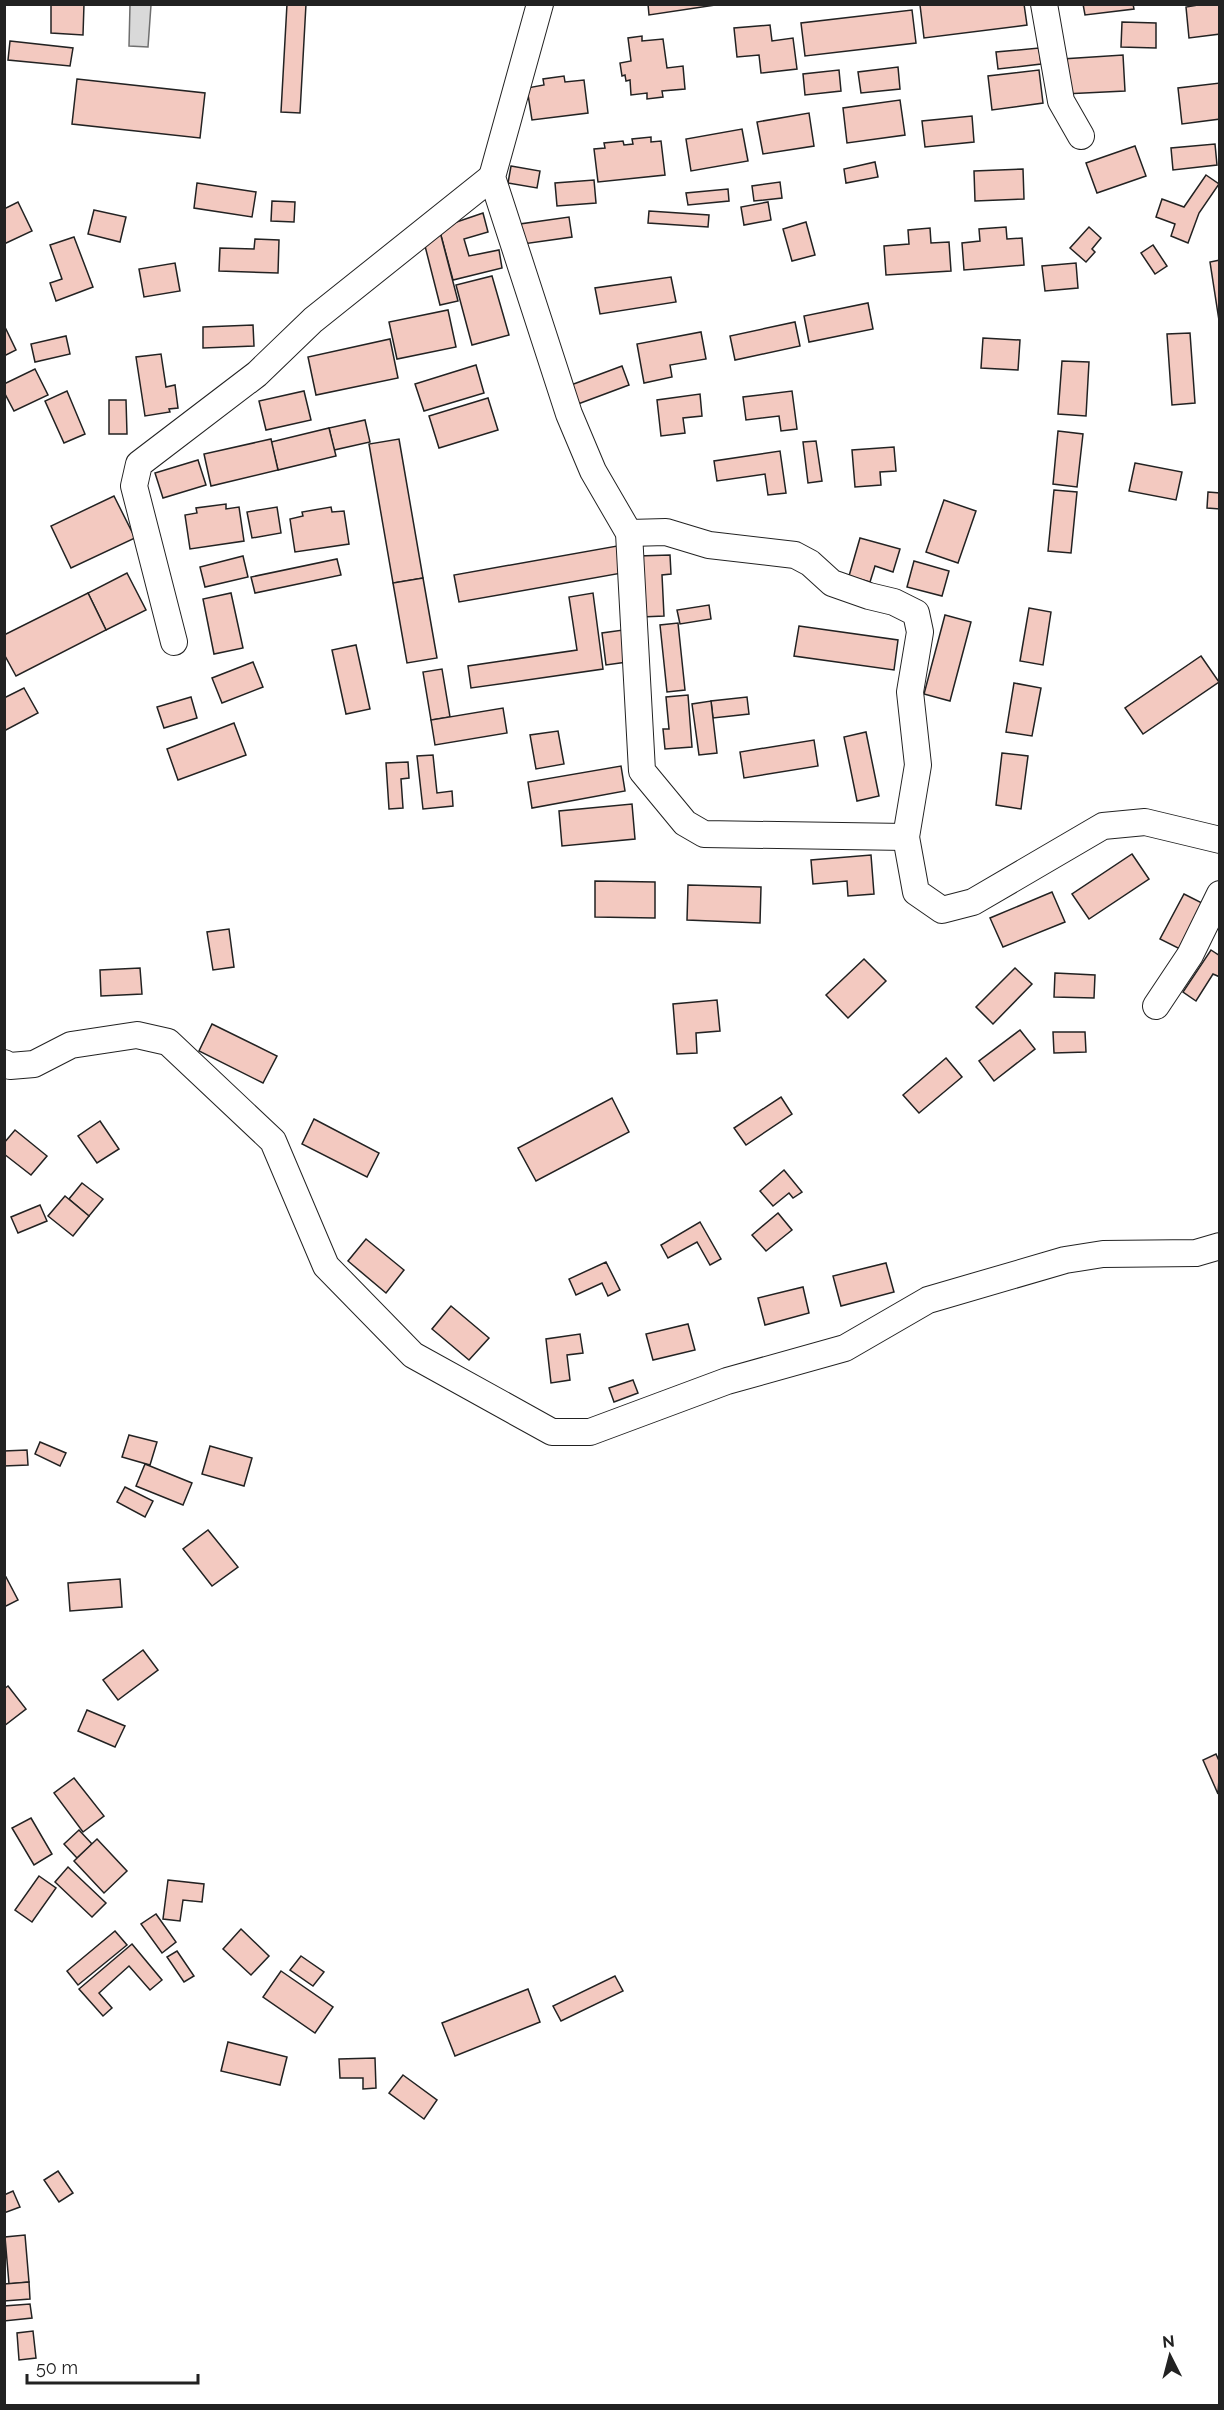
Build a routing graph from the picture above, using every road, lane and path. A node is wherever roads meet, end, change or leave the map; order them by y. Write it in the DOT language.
graph roads {
  1 [pos="540,4"];
  2 [pos="1044,4"];
  3 [pos="1081,136"];
  4 [pos="492,177"];
  5 [pos="629,533"];
  6 [pos="174,642"];
  7 [pos="906,837"];
  8 [pos="1220,840"];
  9 [pos="1220,894"];
  10 [pos="1156,1006"];
  11 [pos="4,1063"];
  12 [pos="1220,1246"];
  1 -- 4 [label="street"];
  2 -- 3 [label="street"];
  4 -- 5 [label="street"];
  4 -- 6 [label="street"];
  5 -- 7 [label="street"];
  5 -- 7 [label="street"];
  7 -- 8 [label="street"];
  9 -- 10 [label="street"];
  11 -- 12 [label="street"];
}
